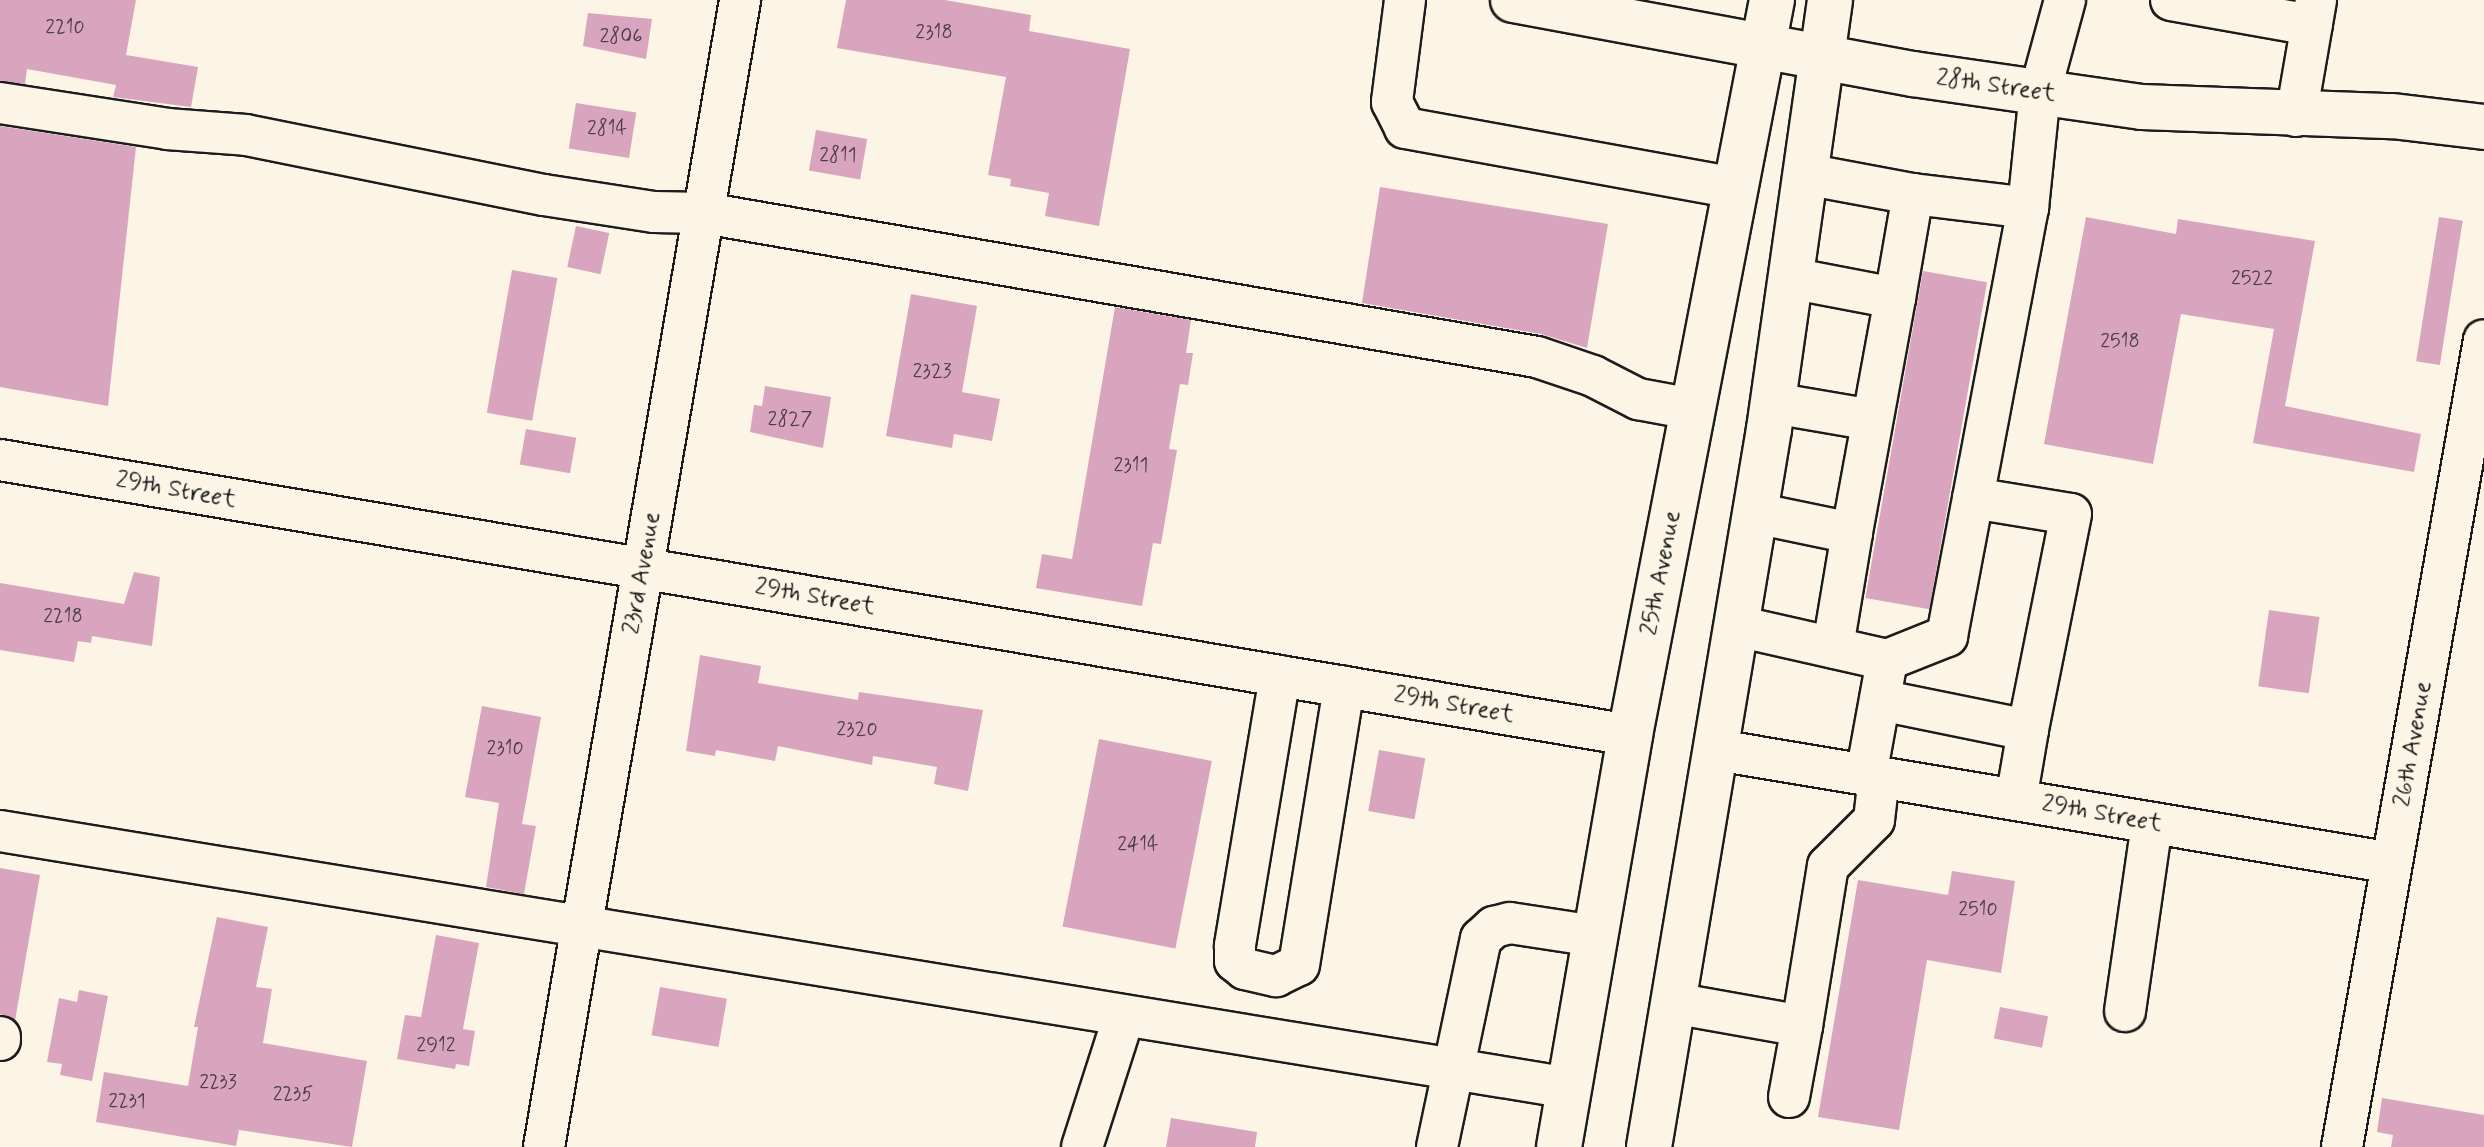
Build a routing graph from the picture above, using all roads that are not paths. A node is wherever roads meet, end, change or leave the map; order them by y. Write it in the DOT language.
graph roads {
  1 [pos="740,0"];
  2 [pos="1405,0"];
  3 [pos="1513,0"];
  4 [pos="1772,0"];
  5 [pos="1830,0"];
  6 [pos="2065,0"];
  7 [pos="2171,0"];
  8 [pos="2314,13"];
  9 [pos="1764,45"];
  10 [pos="1824,56"];
  11 [pos="2040,92"];
  12 [pos="0,103"];
  13 [pos="2296,116"];
  14 [pos="2484,127"];
  15 [pos="1805,174"];
  16 [pos="1735,188"];
  17 [pos="1913,194"];
  18 [pos="2028,208"];
  19 [pos="704,213"];
  20 [pos="1790,278"];
  21 [pos="1895,298"];
  22 [pos="2484,340"];
  23 [pos="1773,403"];
  24 [pos="1692,409"];
  25 [pos="1872,420"];
  26 [pos="0,460"];
  27 [pos="1973,498"];
  28 [pos="1755,513"];
  29 [pos="1852,533"];
  30 [pos="642,568"];
  31 [pos="1737,626"];
  32 [pos="1833,647"];
  33 [pos="1887,660"];
  34 [pos="1280,676"];
  35 [pos="1344,687"];
  36 [pos="1880,700"];
  37 [pos="2028,730"];
  38 [pos="1630,735"];
  39 [pos="1717,750"];
  40 [pos="1873,776"];
  41 [pos="2016,800"];
  42 [pos="2152,823"];
  43 [pos="0,831"];
  44 [pos="2392,863"];
  45 [pos="582,927"];
  46 [pos="1595,936"];
  47 [pos="1673,1003"];
  48 [pos="2125,1011"];
  49 [pos="1124,1016"];
  50 [pos="1802,1026"];
  51 [pos="1451,1069"];
  52 [pos="1569,1088"];
  53 [pos="1789,1097"];
  54 [pos="544,1147"];
  55 [pos="1082,1147"];
  56 [pos="1437,1147"];
  57 [pos="1559,1147"];
  58 [pos="1649,1147"];
  59 [pos="2342,1147"];
  1 -- 19 [label="street, 23rd Avenue"];
  2 -- 16 [label="street"];
  3 -- 9 [label="main road, 28th Street"];
  4 -- 9 [label="main road, 25th Avenue"];
  5 -- 10 [label="main road"];
  6 -- 11 [label="street"];
  7 -- 8 [label="street"];
  8 -- 13 [label="street"];
  9 -- 10 [label="main road, 28th Street"];
  9 -- 16 [label="main road, 25th Avenue"];
  10 -- 11 [label="main road, 28th Street"];
  10 -- 15 [label="main road"];
  11 -- 13 [label="main road, 28th Street"];
  11 -- 18 [label="street"];
  12 -- 19 [label="street"];
  13 -- 14 [label="main road, 28th Street"];
  15 -- 17 [label="street"];
  15 -- 20 [label="main road"];
  16 -- 24 [label="main road, 25th Avenue"];
  17 -- 18 [label="street"];
  17 -- 21 [label="street"];
  18 -- 27 [label="street"];
  19 -- 24 [label="street"];
  19 -- 30 [label="street, 23rd Avenue"];
  20 -- 21 [label="street"];
  20 -- 23 [label="main road"];
  21 -- 25 [label="street"];
  22 -- 44 [label="street, 26th Avenue"];
  23 -- 25 [label="street"];
  23 -- 28 [label="main road"];
  24 -- 38 [label="main road, 25th Avenue"];
  25 -- 29 [label="street"];
  26 -- 30 [label="street, 29th Street"];
  27 -- 33 [label="street"];
  27 -- 37 [label="street"];
  28 -- 29 [label="street"];
  28 -- 31 [label="main road"];
  29 -- 32 [label="street"];
  30 -- 34 [label="street, 29th Street"];
  30 -- 45 [label="street, 23rd Avenue"];
  31 -- 32 [label="street"];
  31 -- 39 [label="main road"];
  32 -- 33 [label="street"];
  33 -- 36 [label="street"];
  34 -- 35 [label="street, 29th Street"];
  34 -- 35 [label="street"];
  35 -- 38 [label="street, 29th Street"];
  36 -- 37 [label="street"];
  36 -- 40 [label="street"];
  37 -- 41 [label="street"];
  38 -- 46 [label="main road, 25th Avenue"];
  39 -- 40 [label="street, 29th Street"];
  39 -- 47 [label="main road"];
  40 -- 41 [label="street, 29th Street"];
  40 -- 50 [label="street"];
  41 -- 42 [label="street, 29th Street"];
  42 -- 44 [label="street, 29th Street"];
  42 -- 48 [label="street"];
  43 -- 45 [label="street"];
  44 -- 59 [label="street, 26th Avenue"];
  45 -- 49 [label="street"];
  45 -- 54 [label="street, 23rd Avenue"];
  46 -- 51 [label="street"];
  46 -- 52 [label="main road, 25th Avenue"];
  47 -- 50 [label="street"];
  47 -- 58 [label="main road"];
  49 -- 51 [label="street"];
  49 -- 55 [label="street"];
  50 -- 53 [label="street"];
  51 -- 52 [label="street"];
  51 -- 56 [label="street"];
  52 -- 57 [label="main road, 25th Avenue"];
}
